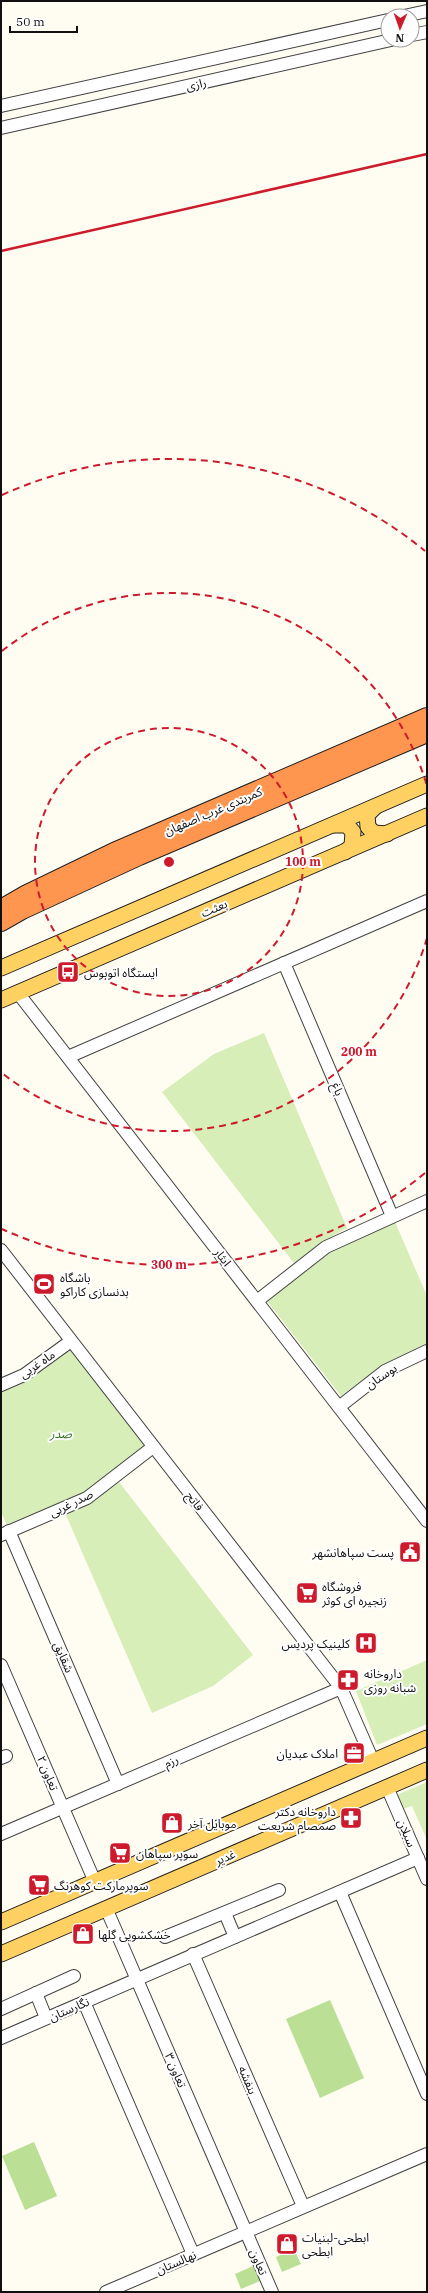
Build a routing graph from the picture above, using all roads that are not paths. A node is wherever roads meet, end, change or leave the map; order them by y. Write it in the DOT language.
graph roads {
  1 [pos="380,22"];
  2 [pos="289,42"];
  3 [pos="380,43"];
  4 [pos="294,62"];
  5 [pos="176,67"];
  6 [pos="181,88"];
  7 [pos="58,93"];
  8 [pos="1,106"];
  9 [pos="63,114"];
  10 [pos="1,128"];
  11 [pos="427,717"];
  12 [pos="427,733"];
  13 [pos="427,784"];
  14 [pos="375,807"];
  15 [pos="427,816"];
  16 [pos="334,825"];
  17 [pos="387,834"];
  18 [pos="345,852"];
  19 [pos="427,901"];
  20 [pos="1,909"];
  21 [pos="1,922"];
  22 [pos="284,963"];
  23 [pos="1,968"];
  24 [pos="18,993"];
  25 [pos="1,1000"];
  26 [pos="68,1057"];
  27 [pos="427,1201"];
  28 [pos="392,1216"];
  29 [pos="1,1250"];
  30 [pos="257,1300"];
  31 [pos="71,1341"];
  32 [pos="427,1351"];
  33 [pos="1,1385"];
  34 [pos="339,1407"];
  35 [pos="154,1447"];
  36 [pos="427,1521"];
  37 [pos="5,1533"];
  38 [pos="1,1664"];
  39 [pos="341,1688"];
  40 [pos="427,1738"];
  41 [pos="373,1761"];
  42 [pos="427,1770"];
  43 [pos="118,1784"];
  44 [pos="387,1787"];
  45 [pos="63,1808"];
  46 [pos="2,1831"];
  47 [pos="418,1858"];
  48 [pos="427,1879"];
  49 [pos="94,1882"];
  50 [pos="279,1890"];
  51 [pos="340,1892"];
  52 [pos="106,1908"];
  53 [pos="225,1912"];
  54 [pos="1,1922"];
  55 [pos="165,1937"];
  56 [pos="234,1937"];
  57 [pos="1,1954"];
  58 [pos="193,1954"];
  59 [pos="74,1976"];
  60 [pos="137,1979"];
  61 [pos="36,1993"];
  62 [pos="84,2002"];
  63 [pos="1,2009"];
  64 [pos="46,2018"];
  65 [pos="1,2038"];
  66 [pos="427,2094"];
  67 [pos="427,2154"];
  68 [pos="303,2206"];
  69 [pos="246,2232"];
  70 [pos="193,2254"];
  71 [pos="106,2292"];
  72 [pos="272,2292"];
  1 -- 2 [label="street, رازی"];
  2 -- 4 [label="street"];
  2 -- 5 [label="street, رازی"];
  3 -- 4 [label="street, رازی"];
  4 -- 6 [label="street, رازی"];
  5 -- 6 [label="street"];
  5 -- 7 [label="street, رازی"];
  6 -- 9 [label="street, رازی"];
  7 -- 8 [label="street, رازی"];
  7 -- 9 [label="street"];
  9 -- 10 [label="street, رازی"];
  11 -- 20 [label="highway, کمربندی غرب اصفهان"];
  12 -- 21 [label="highway, کمربندی غرب اصفهان"];
  13 -- 14 [label="main road"];
  14 -- 16 [label="main road"];
  14 -- 17 [label="main road"];
  15 -- 17 [label="main road, بعثت"];
  16 -- 18 [label="main road"];
  16 -- 23 [label="main road"];
  17 -- 18 [label="main road, بعثت"];
  18 -- 24 [label="main road, بعثت"];
  19 -- 22 [label="street"];
  22 -- 26 [label="street"];
  22 -- 28 [label="street, باغ"];
  24 -- 25 [label="main road, بعثت"];
  24 -- 26 [label="street, ایثار"];
  26 -- 30 [label="street, ایثار"];
  27 -- 28 [label="street"];
  28 -- 30 [label="street"];
  29 -- 31 [label="street, فاتح"];
  30 -- 34 [label="street, ایثار"];
  31 -- 33 [label="street, ماه غربی"];
  31 -- 35 [label="street, فاتح"];
  32 -- 34 [label="street, بوستان"];
  34 -- 36 [label="street, ایثار"];
  35 -- 37 [label="street, صدر غربی"];
  35 -- 39 [label="street, فاتح"];
  37 -- 43 [label="street, شقایق"];
  38 -- 45 [label="street, تعاون ۲"];
  39 -- 41 [label="street, فاتح"];
  39 -- 43 [label="street, رزم"];
  40 -- 41 [label="main road"];
  41 -- 49 [label="main road"];
  42 -- 44 [label="main road, غدیر"];
  43 -- 45 [label="street, رزم"];
  44 -- 47 [label="street, سبلان"];
  44 -- 52 [label="main road, غدیر"];
  45 -- 46 [label="street, رزم"];
  45 -- 49 [label="street, تعاون ۲"];
  47 -- 48 [label="street, سبلان"];
  47 -- 51 [label="street, نگارستان"];
  49 -- 54 [label="main road"];
  50 -- 53 [label="street"];
  51 -- 56 [label="street, نگارستان"];
  51 -- 66 [label="street"];
  52 -- 57 [label="main road, غدیر"];
  52 -- 60 [label="street, تعاون ۳"];
  53 -- 55 [label="street"];
  53 -- 56 [label="street"];
  56 -- 58 [label="street, نگارستان"];
  58 -- 60 [label="street, نگارستان"];
  58 -- 68 [label="street, بنفشه"];
  59 -- 61 [label="street"];
  60 -- 62 [label="street, نگارستان"];
  60 -- 69 [label="street, تعاون ۳"];
  61 -- 63 [label="street"];
  61 -- 64 [label="street"];
  62 -- 64 [label="street, نگارستان"];
  62 -- 70 [label="street"];
  64 -- 65 [label="street, نگارستان"];
  67 -- 68 [label="street, نهالستان"];
  68 -- 69 [label="street, نهالستان"];
  69 -- 70 [label="street, نهالستان"];
  69 -- 72 [label="street, تعاون"];
  70 -- 71 [label="street, نهالستان"];
}
